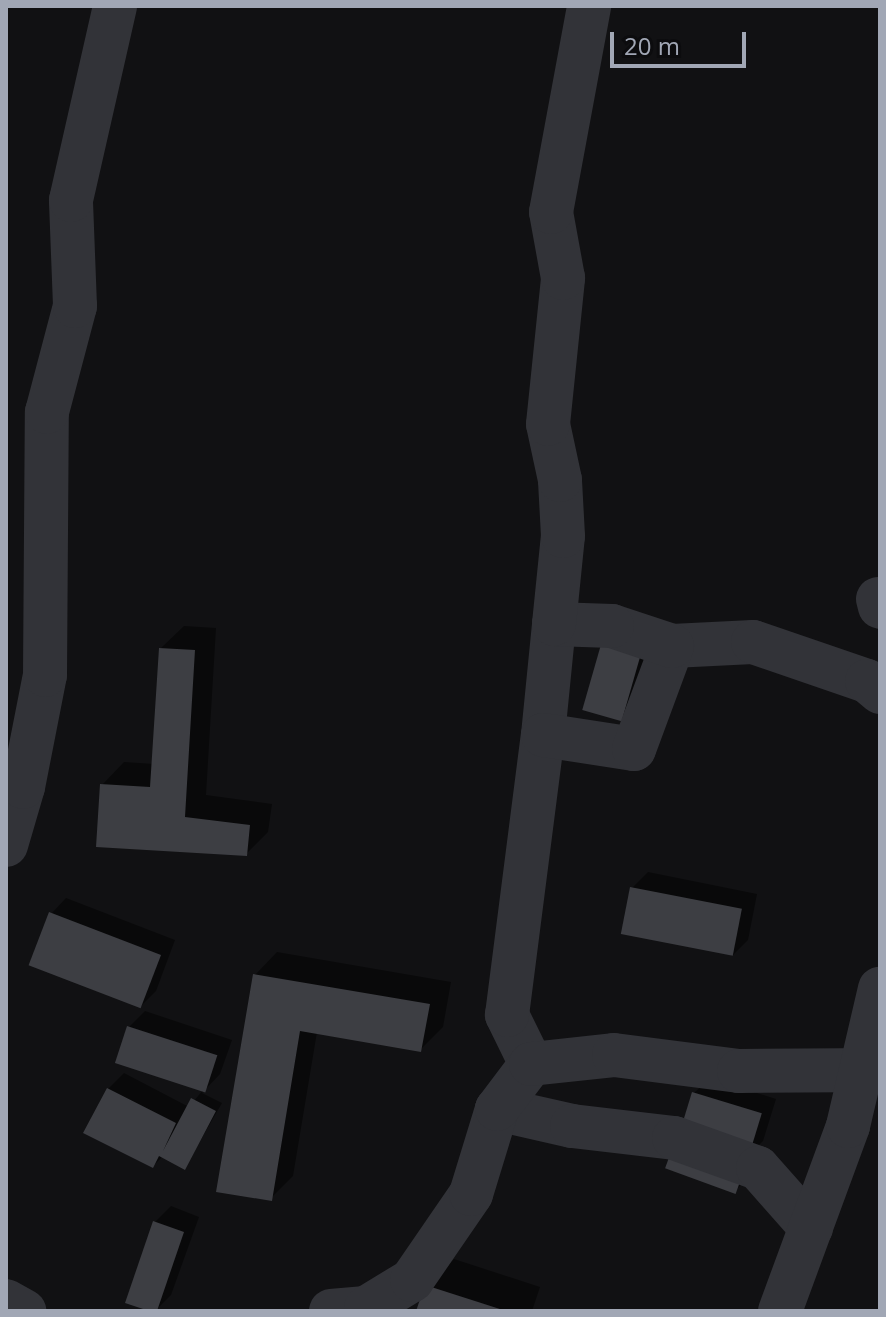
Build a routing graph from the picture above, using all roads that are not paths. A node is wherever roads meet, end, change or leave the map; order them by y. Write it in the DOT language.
graph roads {
  1 [pos="115,6"];
  2 [pos="589,6"];
  3 [pos="554,624"];
  4 [pos="672,646"];
  5 [pos="876,676"];
  6 [pos="543,735"];
  7 [pos="6,845"];
  8 [pos="880,989"];
  9 [pos="531,1064"];
  10 [pos="869,1070"];
  11 [pos="497,1109"];
  12 [pos="811,1228"];
  13 [pos="6,1301"];
  14 [pos="24,1311"];
  15 [pos="331,1311"];
  16 [pos="780,1311"];
  1 -- 7 [label="street"];
  2 -- 3 [label="street"];
  3 -- 4 [label="street"];
  3 -- 6 [label="street"];
  4 -- 5 [label="street"];
  4 -- 6 [label="street"];
  6 -- 9 [label="street"];
  8 -- 10 [label="street"];
  9 -- 10 [label="street"];
  9 -- 11 [label="street"];
  10 -- 12 [label="street"];
  11 -- 12 [label="street"];
  11 -- 15 [label="street"];
  12 -- 16 [label="street"];
  13 -- 14 [label="street"];
}
